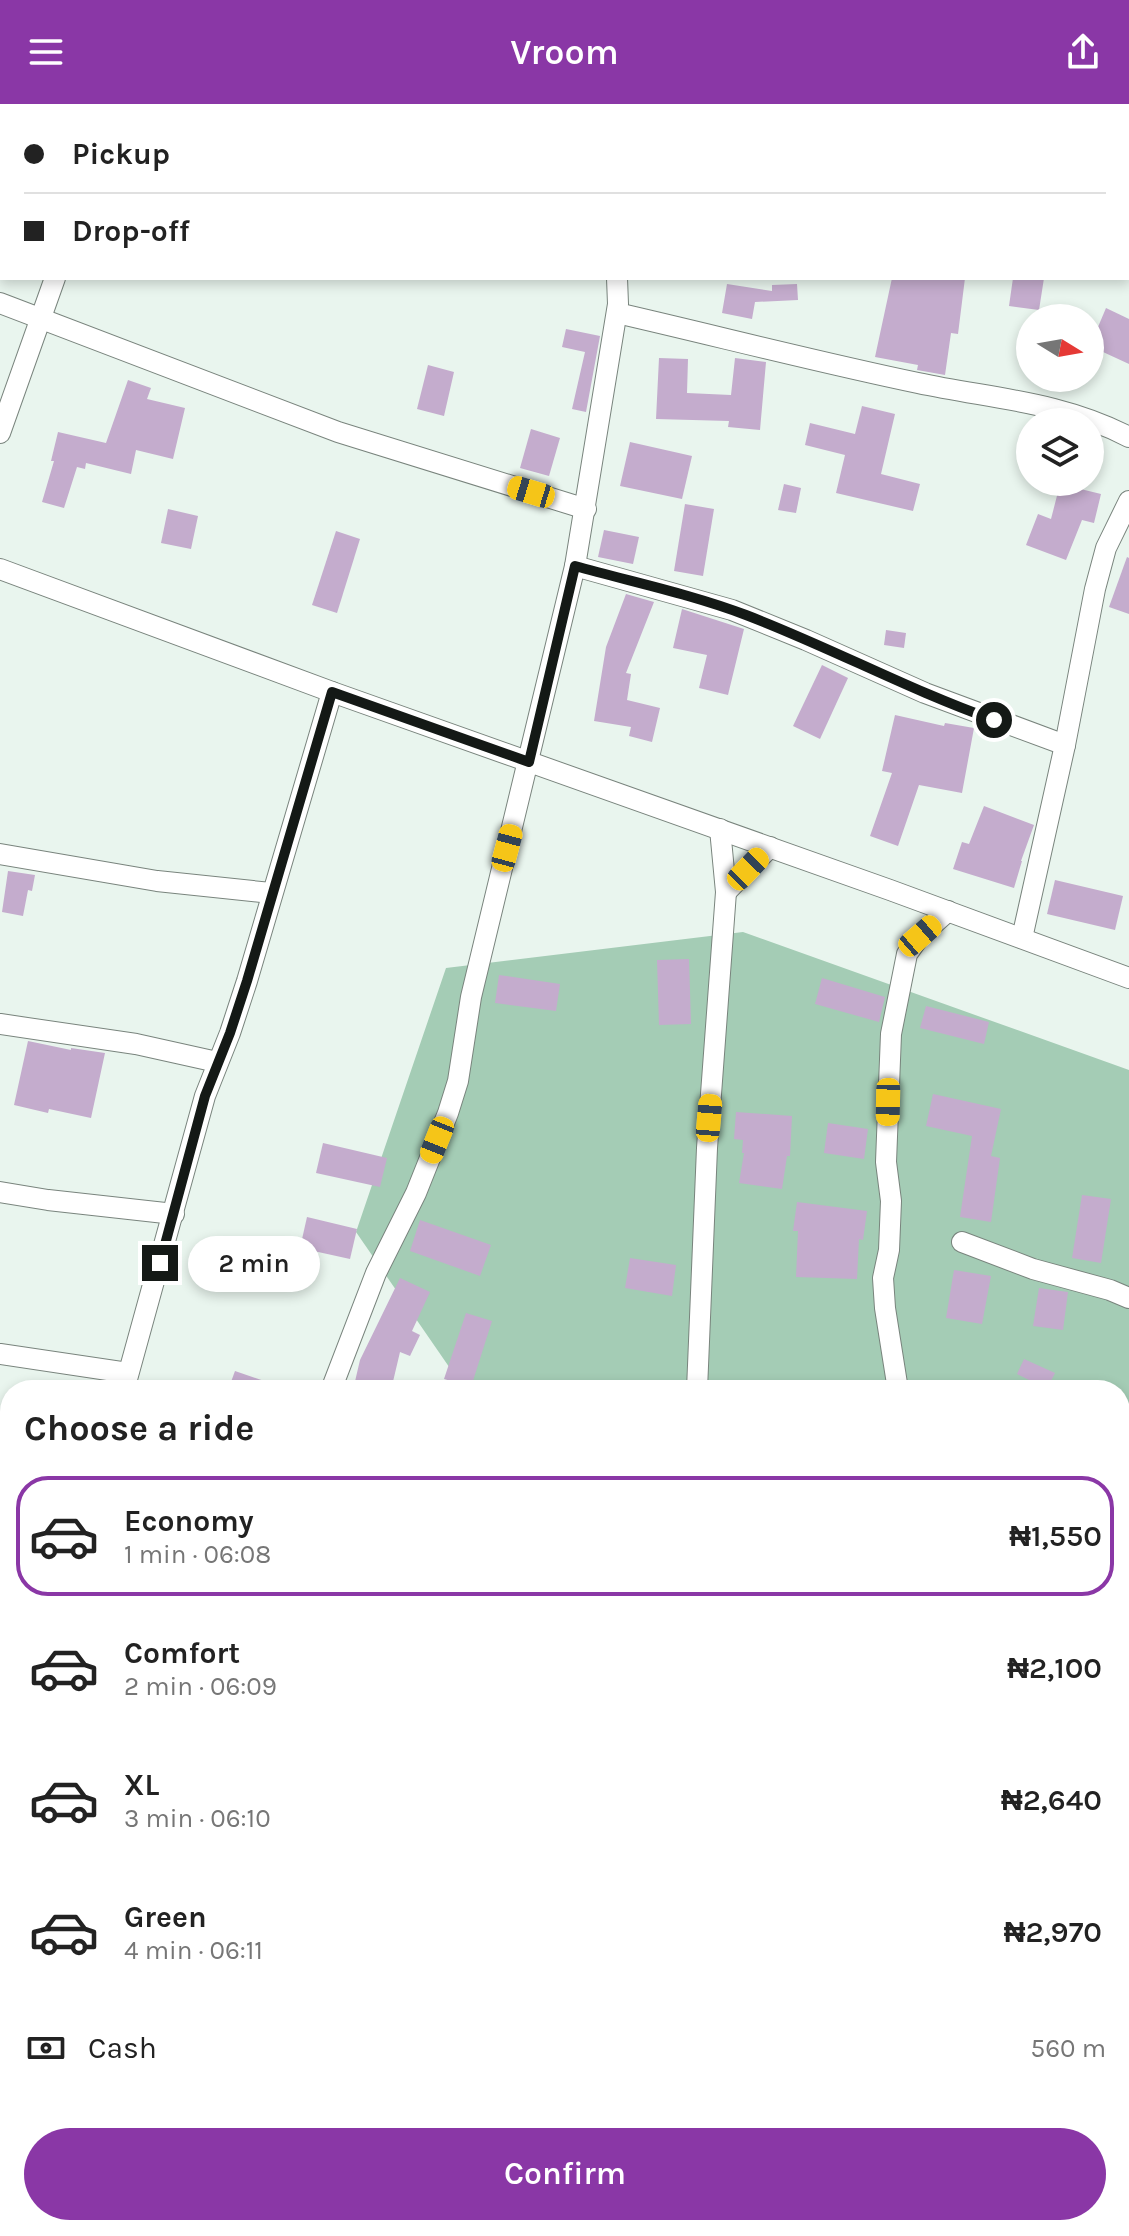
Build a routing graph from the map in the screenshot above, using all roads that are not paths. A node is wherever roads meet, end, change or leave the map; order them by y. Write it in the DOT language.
graph roads {
  1 [pos="54,280"];
  2 [pos="617,280"];
  3 [pos="0,303"];
  4 [pos="617,313"];
  5 [pos="41,317"];
  6 [pos="0,433"];
  7 [pos="1129,437"];
  8 [pos="1129,501"];
  9 [pos="586,509"];
  10 [pos="575,566"];
  11 [pos="0,569"];
  12 [pos="332,692"];
  13 [pos="1065,745"];
  14 [pos="529,762"];
  15 [pos="720,829"];
  16 [pos="770,847"];
  17 [pos="0,854"];
  18 [pos="726,892"];
  19 [pos="271,893"];
  20 [pos="948,911"];
  21 [pos="1022,938"];
  22 [pos="1129,978"];
  23 [pos="0,1024"];
  24 [pos="217,1062"];
  25 [pos="0,1192"];
  26 [pos="174,1214"];
  27 [pos="962,1242"];
  28 [pos="1129,1298"];
  29 [pos="0,1354"];
  30 [pos="117,1380"];
  31 [pos="127,1380"];
  32 [pos="335,1380"];
  33 [pos="697,1380"];
  34 [pos="896,1380"];
  1 -- 5 [label="street"];
  2 -- 4 [label="street"];
  3 -- 5 [label="street"];
  4 -- 7 [label="street"];
  4 -- 9 [label="street"];
  5 -- 6 [label="street"];
  5 -- 9 [label="street"];
  8 -- 13 [label="street"];
  9 -- 10 [label="street"];
  10 -- 13 [label="street"];
  10 -- 14 [label="street"];
  11 -- 12 [label="street"];
  12 -- 14 [label="street"];
  12 -- 19 [label="street"];
  13 -- 21 [label="street"];
  14 -- 15 [label="street"];
  14 -- 32 [label="street"];
  15 -- 16 [label="street"];
  15 -- 18 [label="street"];
  16 -- 18 [label="street"];
  16 -- 20 [label="street"];
  17 -- 19 [label="street"];
  18 -- 33 [label="street"];
  19 -- 24 [label="street"];
  20 -- 21 [label="street"];
  20 -- 34 [label="street"];
  21 -- 22 [label="street"];
  23 -- 24 [label="street"];
  24 -- 26 [label="street"];
  25 -- 26 [label="street"];
  26 -- 31 [label="street"];
  27 -- 28 [label="street"];
  29 -- 30 [label="street"];
}
